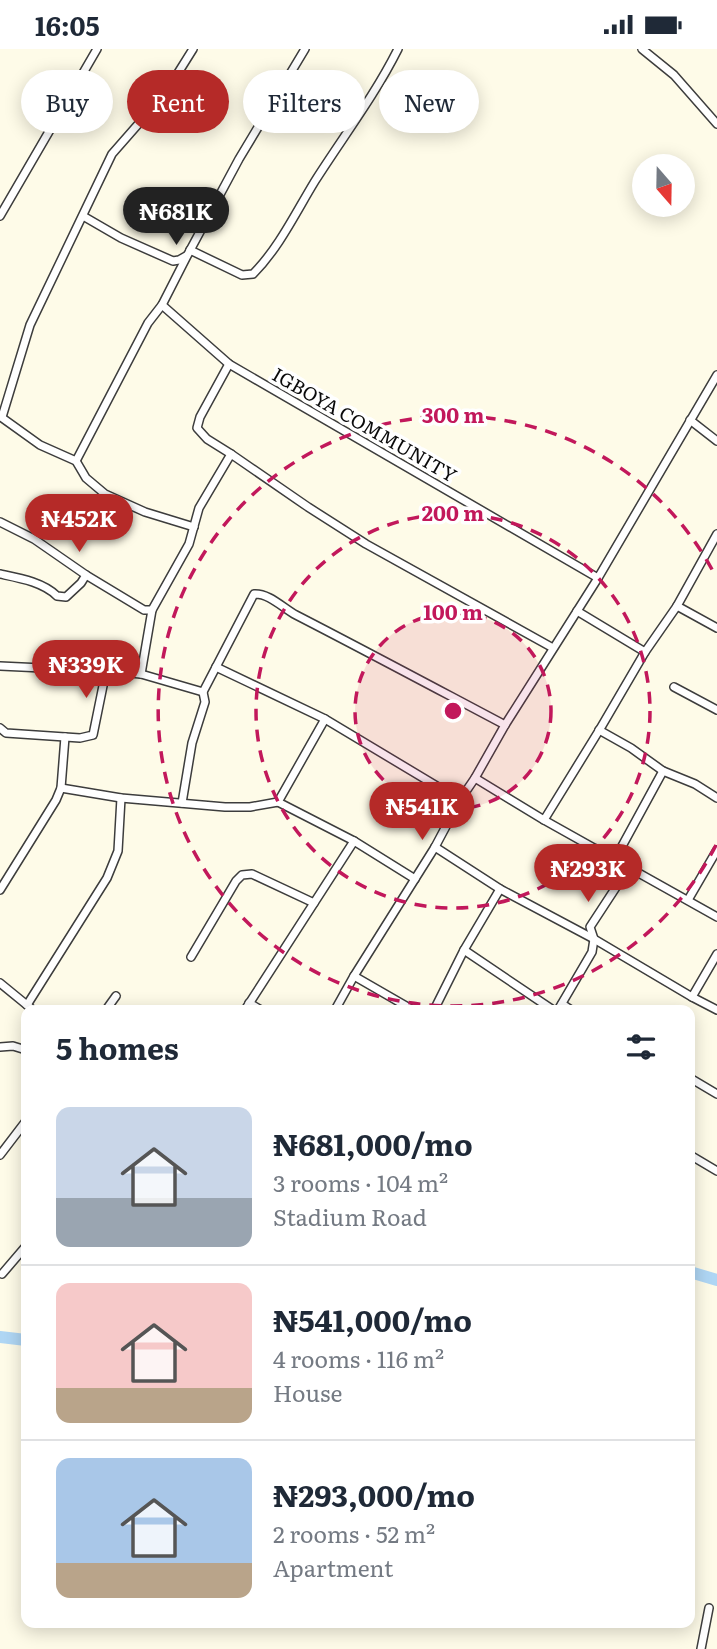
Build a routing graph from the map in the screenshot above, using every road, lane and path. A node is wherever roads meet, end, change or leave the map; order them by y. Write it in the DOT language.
graph roads {
  1 [pos="97,49"];
  2 [pos="193,49"];
  3 [pos="305,49"];
  4 [pos="398,49"];
  5 [pos="642,49"];
  6 [pos="717,124"];
  7 [pos="0,216"];
  8 [pos="83,216"];
  9 [pos="188,253"];
  10 [pos="163,305"];
  11 [pos="229,364"];
  12 [pos="717,375"];
  13 [pos="1,417"];
  14 [pos="690,420"];
  15 [pos="717,441"];
  16 [pos="231,454"];
  17 [pos="76,461"];
  18 [pos="0,521"];
  19 [pos="194,527"];
  20 [pos="717,534"];
  21 [pos="0,574"];
  22 [pos="86,575"];
  23 [pos="598,578"];
  24 [pos="677,606"];
  25 [pos="152,610"];
  26 [pos="577,611"];
  27 [pos="717,628"];
  28 [pos="553,648"];
  29 [pos="645,652"];
  30 [pos="0,666"];
  31 [pos="216,667"];
  32 [pos="106,671"];
  33 [pos="141,674"];
  34 [pos="674,687"];
  35 [pos="204,692"];
  36 [pos="717,710"];
  37 [pos="325,719"];
  38 [pos="505,725"];
  39 [pos="0,728"];
  40 [pos="599,730"];
  41 [pos="65,737"];
  42 [pos="663,771"];
  43 [pos="475,778"];
  44 [pos="61,788"];
  45 [pos="121,798"];
  46 [pos="717,798"];
  47 [pos="460,800"];
  48 [pos="278,802"];
  49 [pos="182,803"];
  50 [pos="544,820"];
  51 [pos="354,841"];
  52 [pos="435,847"];
  53 [pos="717,850"];
  54 [pos="621,863"];
  55 [pos="415,879"];
  56 [pos="500,889"];
  57 [pos="0,890"];
  58 [pos="688,900"];
  59 [pos="313,903"];
  60 [pos="717,917"];
  61 [pos="594,939"];
  62 [pos="464,950"];
  63 [pos="717,954"];
  64 [pos="191,957"];
  65 [pos="354,976"];
  66 [pos="0,983"];
  67 [pos="116,996"];
  68 [pos="692,997"];
  69 [pos="26,1005"];
  70 [pos="32,1005"];
  71 [pos="110,1005"];
  72 [pos="248,1005"];
  73 [pos="338,1005"];
  74 [pos="405,1005"];
  75 [pos="436,1005"];
  76 [pos="552,1005"];
  77 [pos="559,1005"];
  78 [pos="717,1010"];
  79 [pos="0,1047"];
  80 [pos="21,1048"];
  81 [pos="695,1081"];
  82 [pos="717,1094"];
  83 [pos="21,1128"];
  84 [pos="0,1155"];
  85 [pos="695,1158"];
  86 [pos="717,1171"];
  87 [pos="21,1252"];
  88 [pos="2,1274"];
  89 [pos="709,1608"];
  90 [pos="701,1649"];
  1 -- 7 [label="street"];
  2 -- 8 [label="street"];
  3 -- 9 [label="street"];
  4 -- 9 [label="street"];
  5 -- 6 [label="street"];
  8 -- 9 [label="street"];
  8 -- 13 [label="street"];
  9 -- 10 [label="street"];
  10 -- 11 [label="street, IGBOYA COMMUNITY"];
  10 -- 17 [label="street"];
  11 -- 16 [label="street"];
  11 -- 23 [label="street, IGBOYA COMMUNITY"];
  12 -- 14 [label="street"];
  13 -- 17 [label="street"];
  14 -- 15 [label="street"];
  14 -- 23 [label="street"];
  16 -- 19 [label="street"];
  16 -- 28 [label="street"];
  17 -- 19 [label="street"];
  18 -- 22 [label="street"];
  19 -- 25 [label="street"];
  20 -- 24 [label="street"];
  21 -- 22 [label="street"];
  22 -- 25 [label="street"];
  23 -- 26 [label="street"];
  24 -- 27 [label="street"];
  24 -- 29 [label="street"];
  25 -- 33 [label="street"];
  26 -- 28 [label="street"];
  26 -- 29 [label="street"];
  28 -- 38 [label="street"];
  29 -- 40 [label="street"];
  30 -- 32 [label="street"];
  31 -- 35 [label="street"];
  31 -- 37 [label="street"];
  31 -- 38 [label="street"];
  32 -- 33 [label="street"];
  32 -- 41 [label="street"];
  33 -- 35 [label="street"];
  34 -- 36 [label="street"];
  35 -- 49 [label="street"];
  37 -- 47 [label="street"];
  37 -- 48 [label="street"];
  38 -- 43 [label="street"];
  39 -- 41 [label="street"];
  40 -- 42 [label="street"];
  40 -- 50 [label="street"];
  41 -- 44 [label="street"];
  42 -- 46 [label="street"];
  42 -- 54 [label="street"];
  43 -- 47 [label="street"];
  43 -- 50 [label="street"];
  44 -- 45 [label="street"];
  44 -- 57 [label="street"];
  45 -- 49 [label="street"];
  45 -- 70 [label="street"];
  47 -- 52 [label="street"];
  48 -- 49 [label="street"];
  48 -- 51 [label="street"];
  50 -- 54 [label="street"];
  51 -- 55 [label="street"];
  51 -- 59 [label="street"];
  52 -- 55 [label="street"];
  52 -- 56 [label="street"];
  53 -- 58 [label="street"];
  54 -- 58 [label="street"];
  54 -- 61 [label="street"];
  55 -- 65 [label="street"];
  56 -- 61 [label="street"];
  56 -- 62 [label="street"];
  58 -- 60 [label="street"];
  59 -- 64 [label="street"];
  59 -- 72 [label="street"];
  61 -- 68 [label="street"];
  61 -- 77 [label="street"];
  62 -- 75 [label="street"];
  62 -- 76 [label="street"];
  63 -- 68 [label="street"];
  65 -- 73 [label="street"];
  65 -- 74 [label="street"];
  66 -- 69 [label="street"];
  67 -- 71 [label="street"];
  68 -- 78 [label="street"];
  79 -- 80 [label="street"];
  81 -- 82 [label="street"];
  83 -- 84 [label="street"];
  85 -- 86 [label="street"];
  87 -- 88 [label="street"];
  89 -- 90 [label="street"];
}
